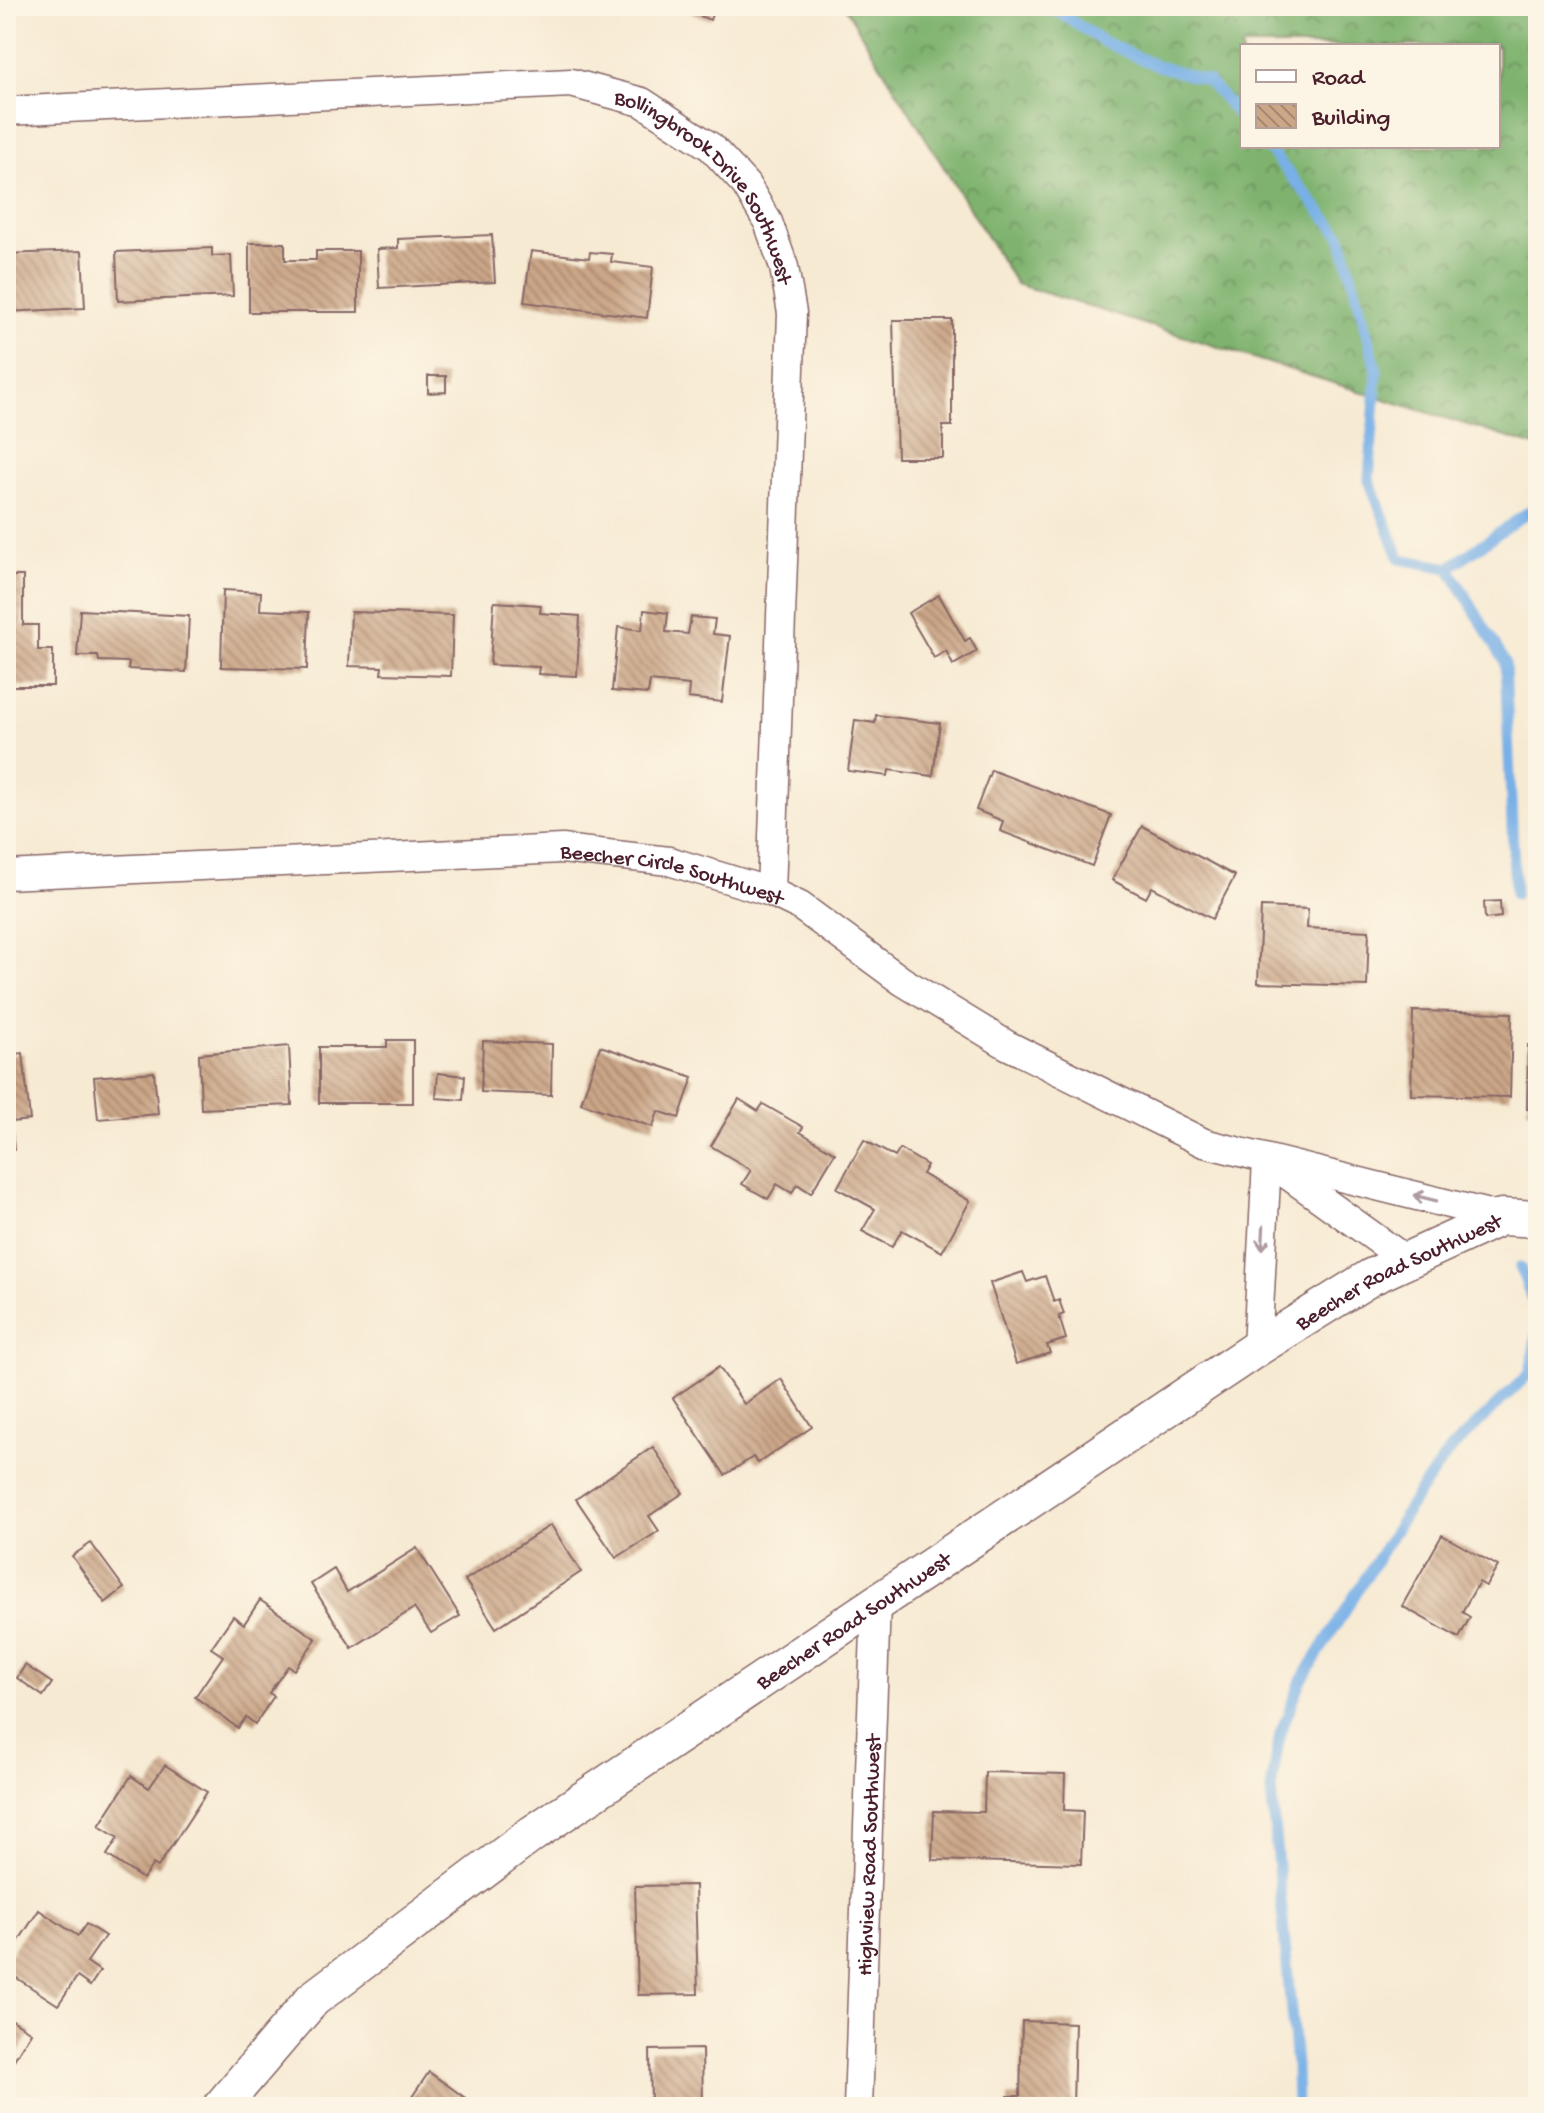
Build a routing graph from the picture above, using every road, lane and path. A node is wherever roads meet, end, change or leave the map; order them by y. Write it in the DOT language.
graph roads {
  1 [pos="6,111"];
  2 [pos="6,875"];
  3 [pos="771,892"];
  4 [pos="1267,1161"];
  5 [pos="1501,1217"];
  6 [pos="1538,1219"];
  7 [pos="1406,1260"];
  8 [pos="1257,1348"];
  9 [pos="876,1603"];
  10 [pos="221,2107"];
  11 [pos="858,2107"];
  1 -- 3 [label="street, Bollingbrook Drive Southwest"];
  2 -- 3 [label="street, Beecher Circle Southwest"];
  3 -- 4 [label="street, Beecher Circle Southwest"];
  5 -- 4 [label="street, Beecher Circle Southwest, one-way"];
  4 -- 7 [label="street, Beecher Circle Southwest"];
  4 -- 8 [label="street, one-way"];
  5 -- 6 [label="street, Beecher Road Southwest"];
  5 -- 7 [label="street, Beecher Road Southwest"];
  7 -- 8 [label="street, Beecher Road Southwest"];
  8 -- 9 [label="street, Beecher Road Southwest"];
  9 -- 10 [label="street, Beecher Road Southwest"];
  9 -- 11 [label="street, Highview Road Southwest"];
}
